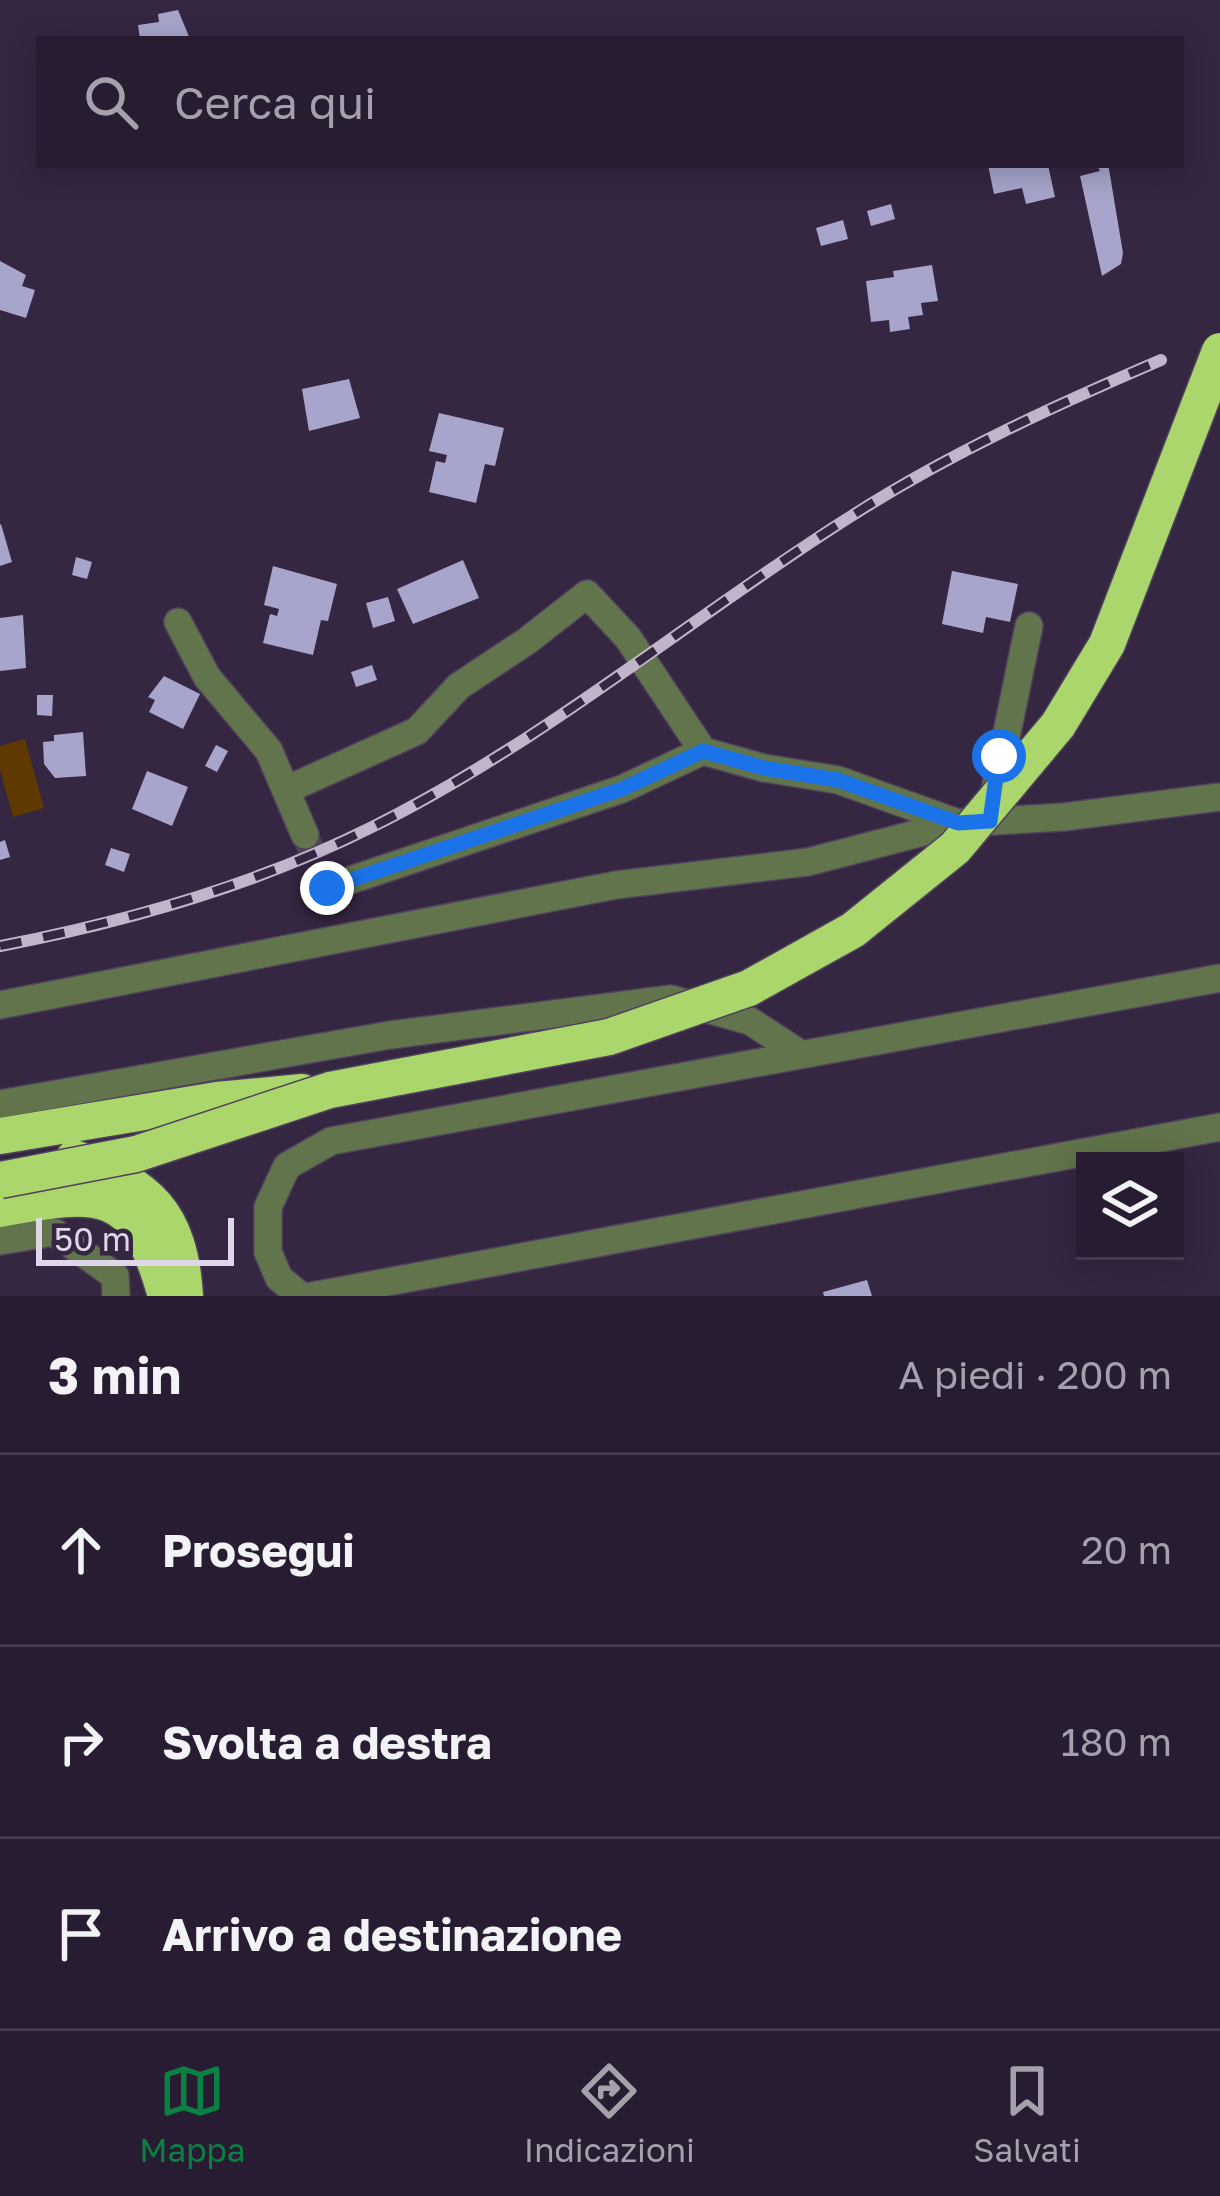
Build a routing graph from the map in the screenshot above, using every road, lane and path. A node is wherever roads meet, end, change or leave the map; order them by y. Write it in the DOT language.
graph roads {
  1 [pos="1220,351"];
  2 [pos="178,622"];
  3 [pos="1029,626"];
  4 [pos="703,751"];
  5 [pos="286,790"];
  6 [pos="1220,797"];
  7 [pos="990,821"];
  8 [pos="958,823"];
  9 [pos="305,835"];
  10 [pos="327,888"];
  11 [pos="1220,977"];
  12 [pos="0,1005"];
  13 [pos="799,1053"];
  14 [pos="330,1090"];
  15 [pos="0,1104"];
  16 [pos="1220,1127"];
  17 [pos="0,1136"];
  18 [pos="0,1163"];
  19 [pos="0,1180"];
  20 [pos="0,1208"];
  21 [pos="0,1241"];
  22 [pos="116,1296"];
  23 [pos="166,1296"];
  24 [pos="184,1296"];
  25 [pos="301,1296"];
  26 [pos="312,1296"];
  1 -- 14 [label="highway, bridge"];
  2 -- 5 [label="street"];
  3 -- 7 [label="street"];
  4 -- 5 [label="street"];
  4 -- 8 [label="street"];
  4 -- 10 [label="street"];
  5 -- 9 [label="street"];
  6 -- 7 [label="street"];
  7 -- 8 [label="street"];
  8 -- 12 [label="street"];
  11 -- 13 [label="street"];
  13 -- 15 [label="street"];
  13 -- 25 [label="street"];
  14 -- 17 [label="highway, bridge"];
  14 -- 19 [label="highway, bridge"];
  16 -- 26 [label="street"];
  18 -- 24 [label="highway"];
  20 -- 23 [label="highway"];
  21 -- 22 [label="street"];
}
